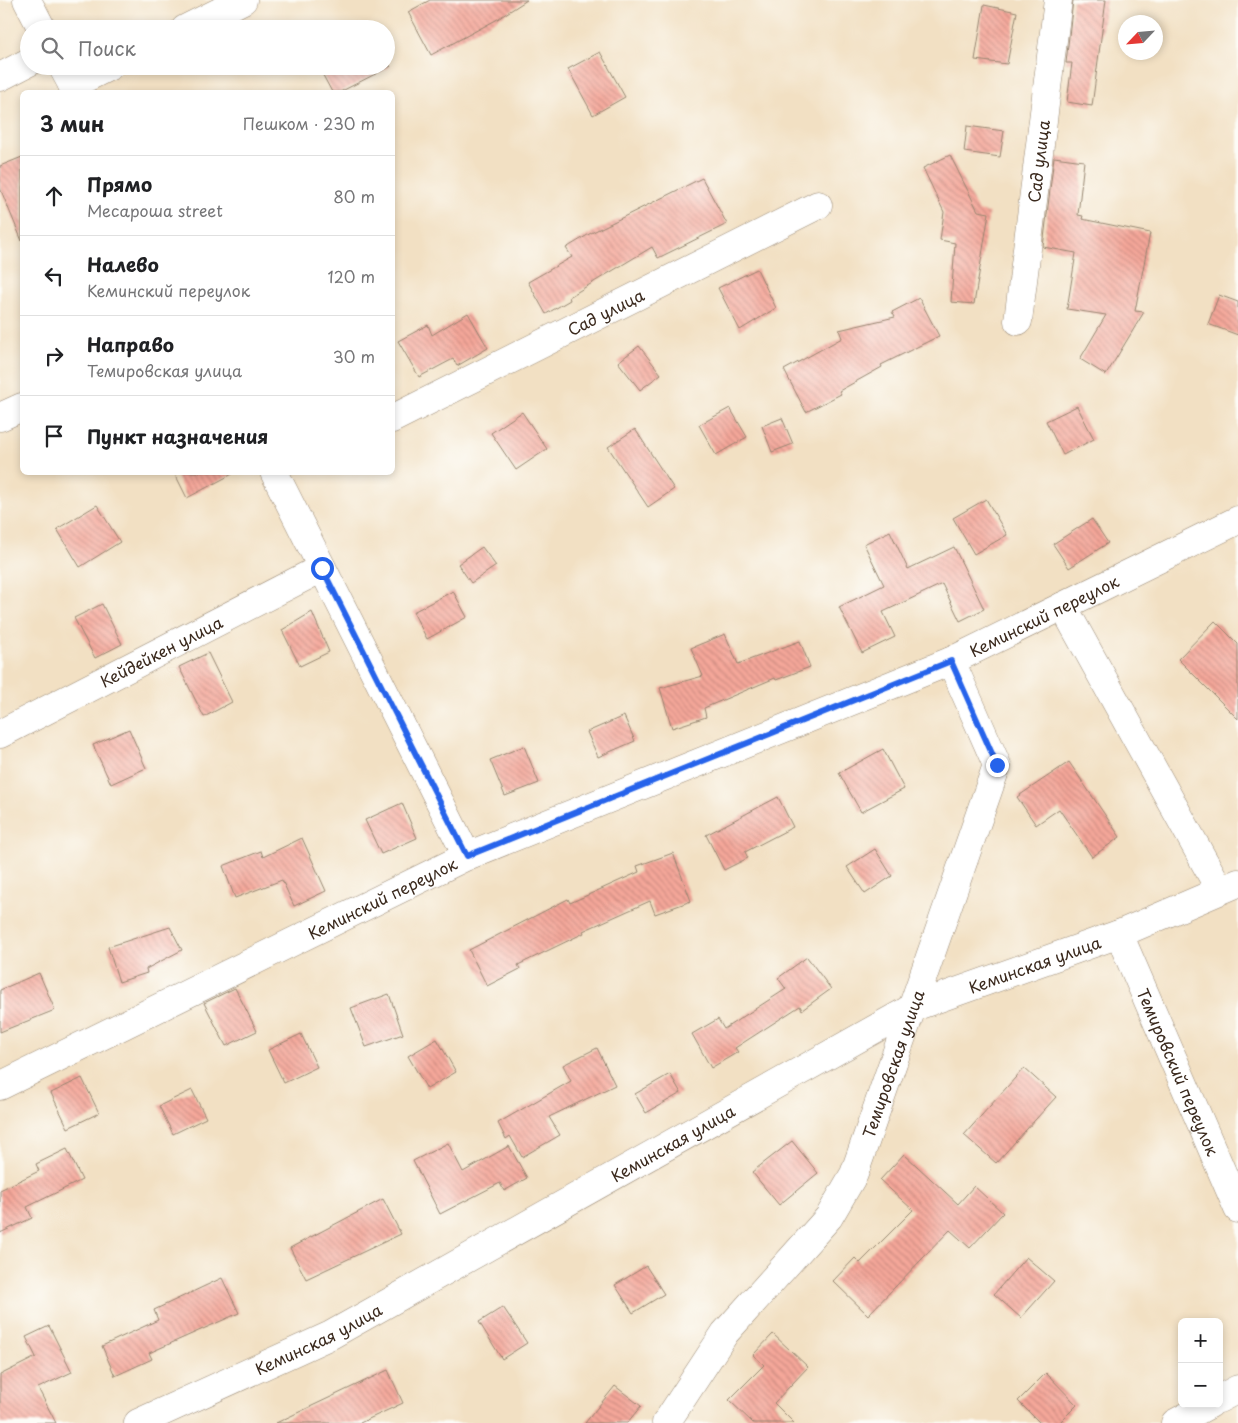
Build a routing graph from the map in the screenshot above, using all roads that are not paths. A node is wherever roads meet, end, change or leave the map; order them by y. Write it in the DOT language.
graph roads {
  1 [pos="27,0"];
  2 [pos="243,0"];
  3 [pos="1058,0"];
  4 [pos="37,20"];
  5 [pos="203,20"];
  6 [pos="20,67"];
  7 [pos="86,75"];
  8 [pos="0,77"];
  9 [pos="70,81"];
  10 [pos="818,205"];
  11 [pos="1018,322"];
  12 [pos="20,407"];
  13 [pos="0,417"];
  14 [pos="395,417"];
  15 [pos="279,475"];
  16 [pos="1238,520"];
  17 [pos="322,568"];
  18 [pos="1063,606"];
  19 [pos="951,661"];
  20 [pos="0,734"];
  21 [pos="467,856"];
  22 [pos="1229,887"];
  23 [pos="1119,934"];
  24 [pos="914,1007"];
  25 [pos="0,1086"];
  26 [pos="1238,1209"];
  27 [pos="1238,1389"];
  28 [pos="1223,1397"];
  29 [pos="1203,1408"];
  30 [pos="138,1423"];
  31 [pos="666,1423"];
  32 [pos="1175,1423"];
  1 -- 4 [label="street"];
  2 -- 5 [label="street"];
  3 -- 11 [label="street, Сад улица"];
  6 -- 8 [label="street"];
  7 -- 9 [label="street"];
  10 -- 14 [label="street, Сад улица"];
  12 -- 13 [label="street"];
  15 -- 17 [label="street"];
  16 -- 18 [label="street, Кеминский переулок"];
  17 -- 20 [label="street, Кейдейкен улица"];
  17 -- 21 [label="street"];
  18 -- 19 [label="street, Кеминский переулок"];
  18 -- 22 [label="street"];
  19 -- 21 [label="street, Кеминский переулок"];
  19 -- 24 [label="street, Темировская улица"];
  21 -- 25 [label="street, Кеминский переулок"];
  22 -- 23 [label="street, Кеминская улица"];
  23 -- 24 [label="street, Кеминская улица"];
  23 -- 26 [label="street, Темировский переулок"];
  24 -- 30 [label="street, Кеминская улица"];
  24 -- 31 [label="street, Темировская улица"];
  27 -- 28 [label="street"];
  29 -- 32 [label="street"];
}
